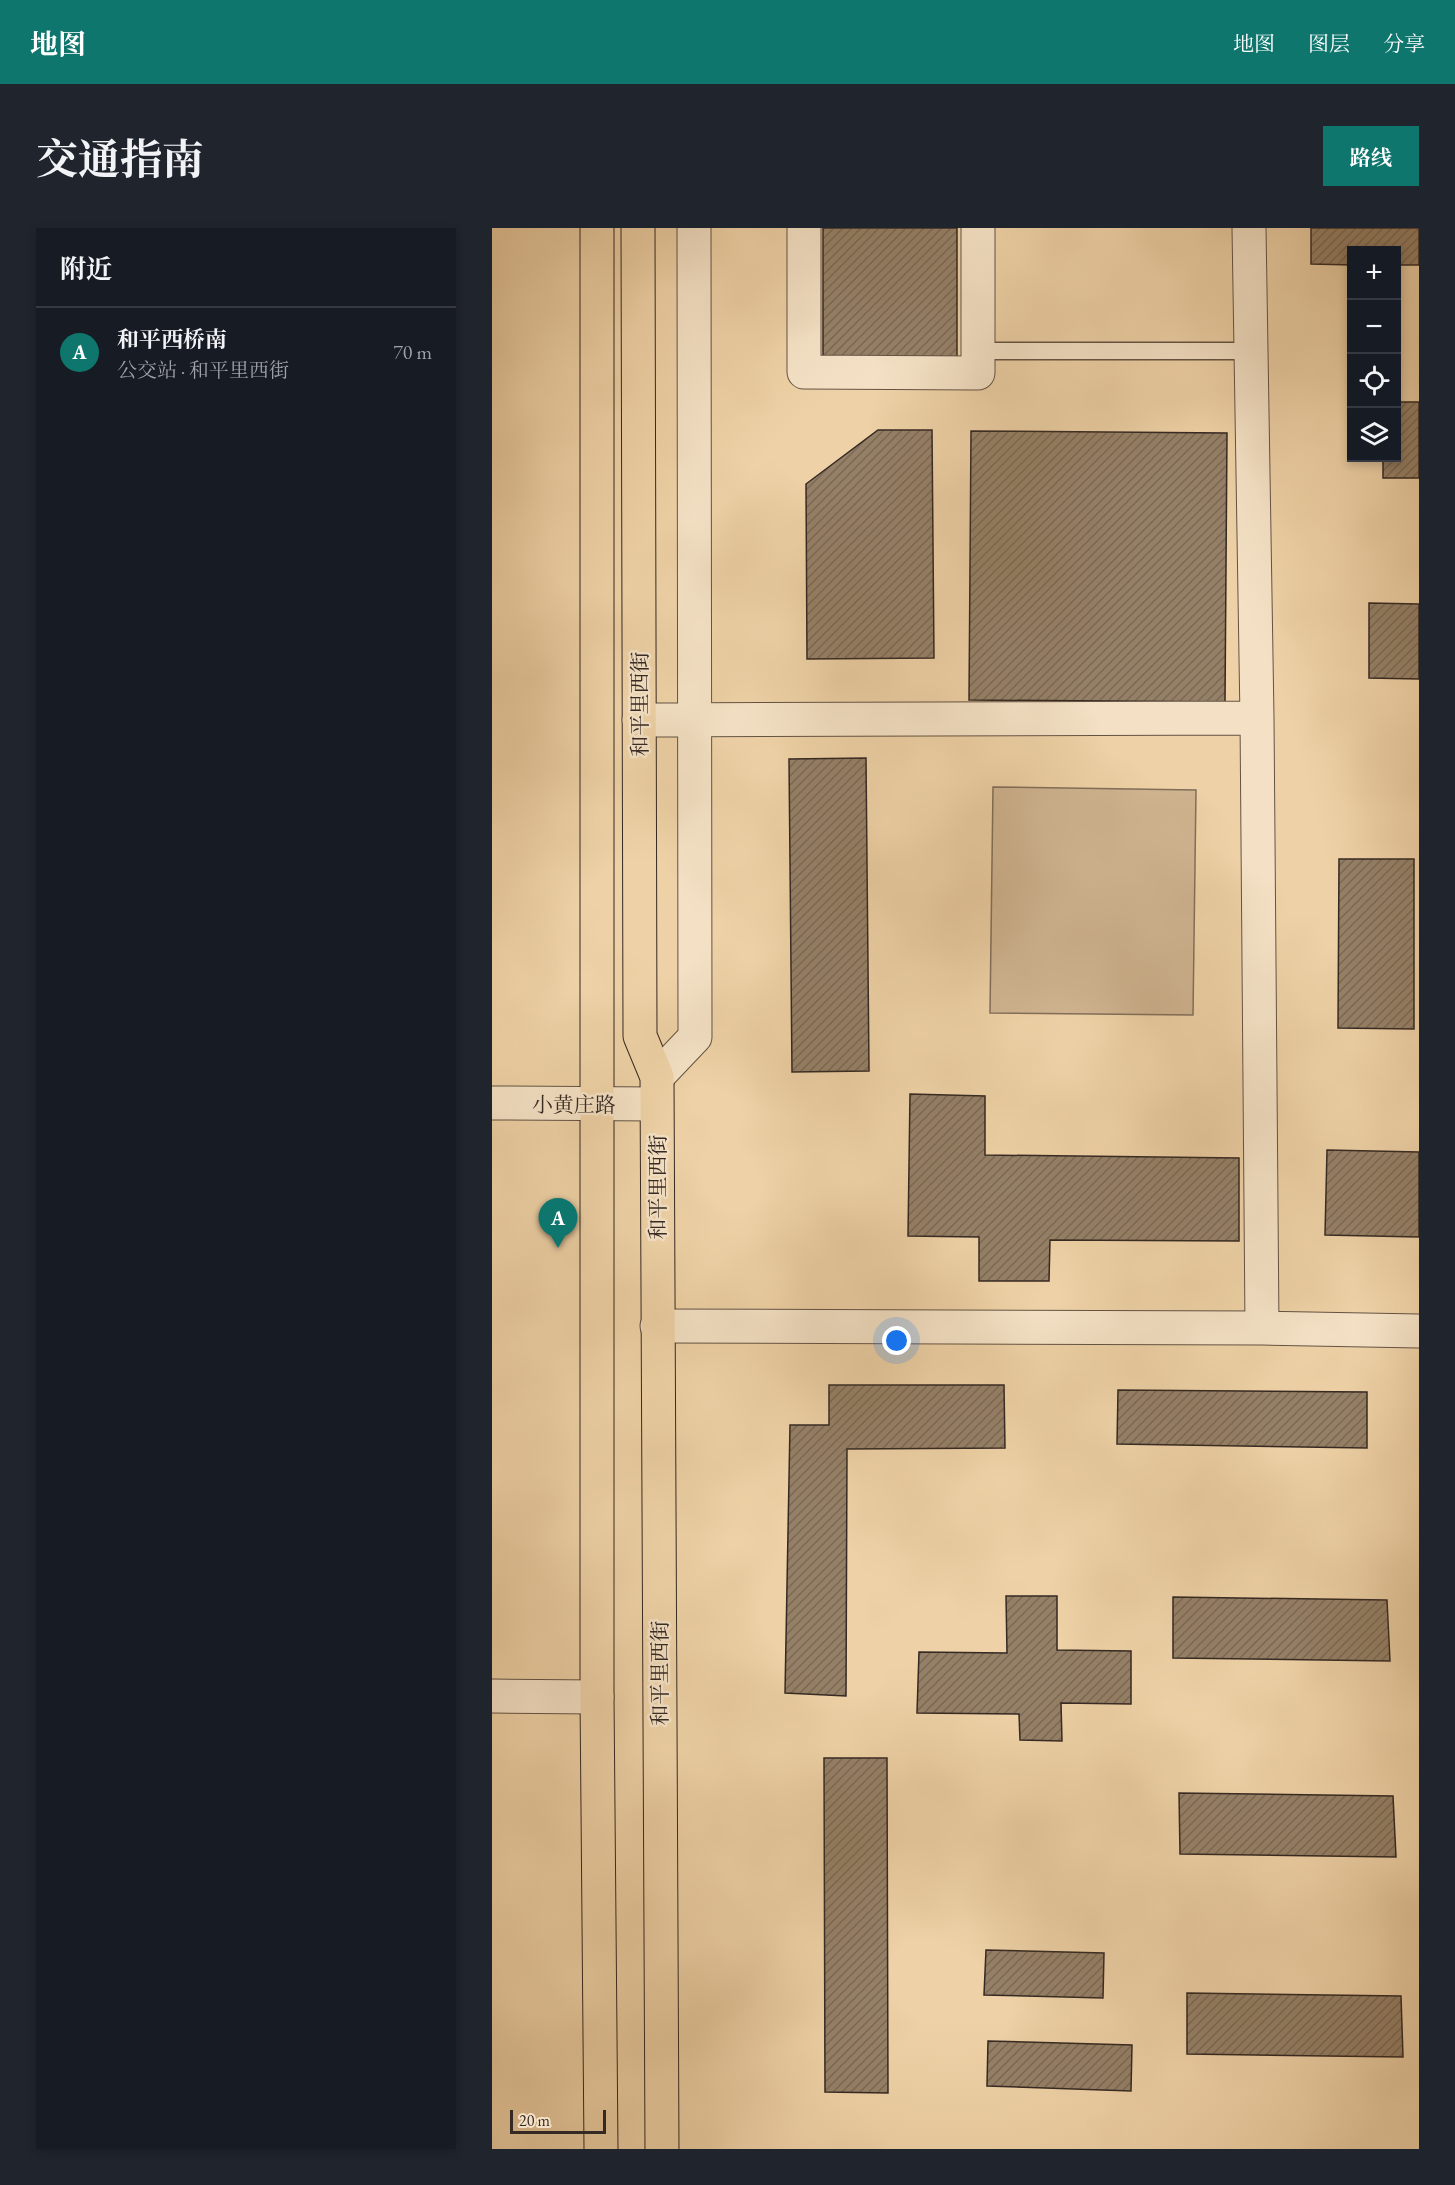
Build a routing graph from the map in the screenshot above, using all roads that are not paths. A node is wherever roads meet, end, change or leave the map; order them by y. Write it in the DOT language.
graph roads {
  1 [pos="597,228"];
  2 [pos="638,228"];
  3 [pos="694,228"];
  4 [pos="804,228"];
  5 [pos="978,228"];
  6 [pos="1249,228"];
  7 [pos="978,351"];
  8 [pos="1251,351"];
  9 [pos="1257,718"];
  10 [pos="639,720"];
  11 [pos="656,1091"];
  12 [pos="492,1103"];
  13 [pos="598,1104"];
  14 [pos="657,1326"];
  15 [pos="1262,1328"];
  16 [pos="1419,1331"];
  17 [pos="492,1696"];
  18 [pos="597,1697"];
  19 [pos="602,2149"];
  20 [pos="662,2149"];
  1 -- 13 [label="main road, 和平里西街"];
  2 -- 10 [label="main road, 和平里西街"];
  3 -- 11 [label="street"];
  4 -- 7 [label="street"];
  5 -- 7 [label="street"];
  6 -- 8 [label="street"];
  7 -- 8 [label="lane"];
  8 -- 9 [label="street"];
  9 -- 10 [label="street"];
  9 -- 15 [label="street"];
  10 -- 11 [label="main road, 和平里西街"];
  11 -- 13 [label="street, 小黄庄路"];
  11 -- 14 [label="main road, 和平里西街"];
  12 -- 13 [label="street, 小黄庄路"];
  13 -- 18 [label="main road, 和平里西街"];
  14 -- 15 [label="street"];
  14 -- 20 [label="main road, 和平里西街"];
  15 -- 16 [label="street"];
  17 -- 18 [label="street"];
  18 -- 19 [label="main road, 和平里西街"];
}
